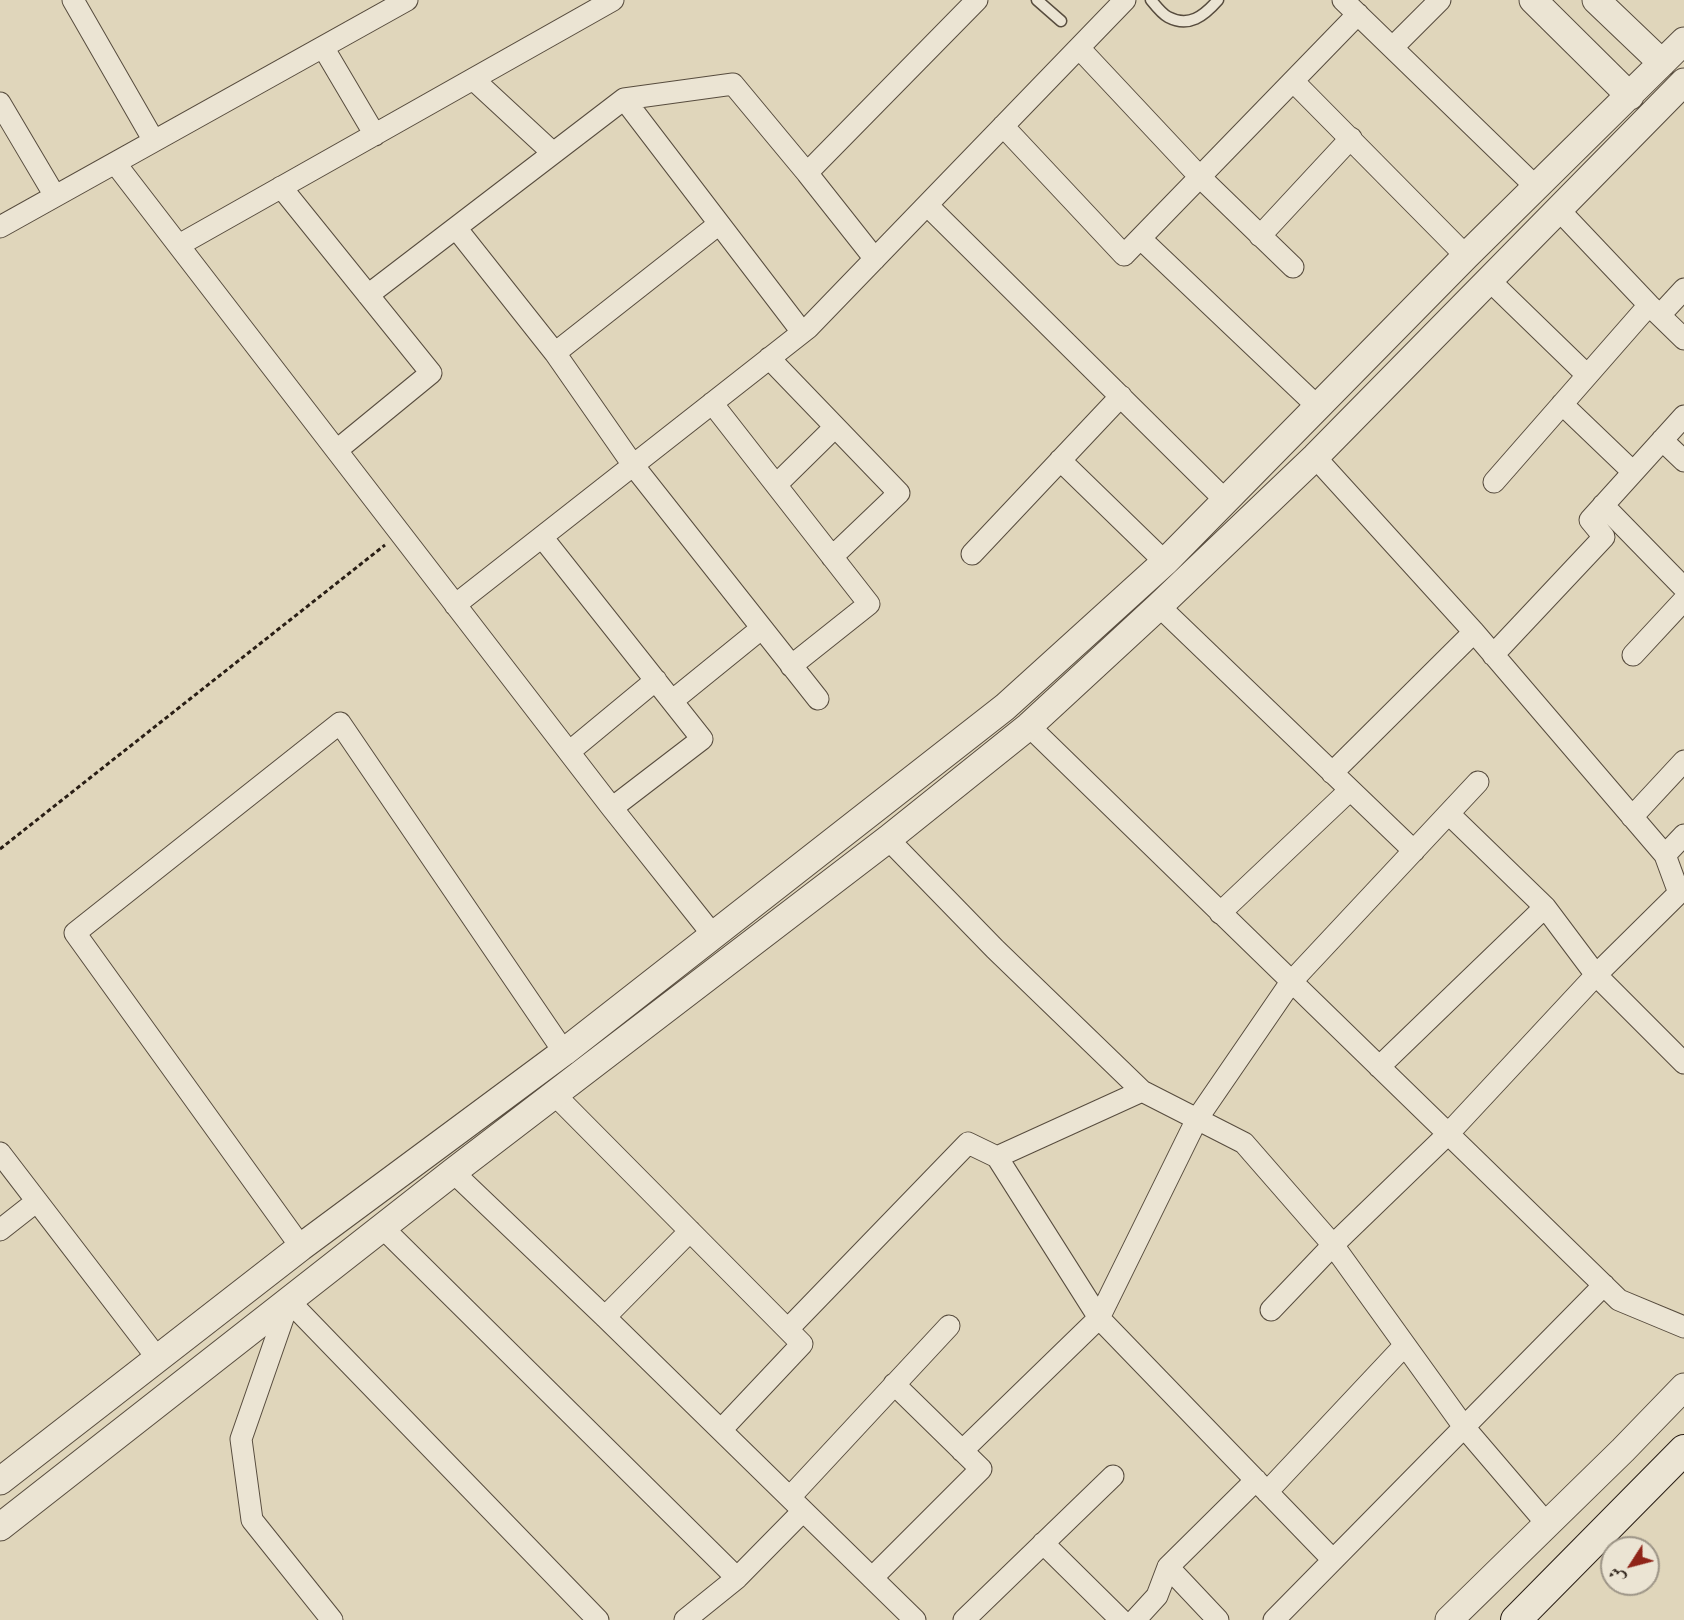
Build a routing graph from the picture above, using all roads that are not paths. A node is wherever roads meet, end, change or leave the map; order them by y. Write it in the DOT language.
graph roads {
  1 [pos="406,0"];
  2 [pos="613,0"];
  3 [pos="977,0"];
  4 [pos="1037,0"];
  5 [pos="1125,0"];
  6 [pos="1151,0"];
  7 [pos="1218,0"];
  8 [pos="1440,0"];
  9 [pos="1533,0"];
  10 [pos="1596,0"];
  11 [pos="82,3"];
  12 [pos="1350,7"];
  13 [pos="1061,21"];
  14 [pos="1684,41"];
  15 [pos="323,47"];
  16 [pos="1393,47"];
  17 [pos="1079,48"];
  18 [pos="1662,63"];
  19 [pos="473,79"];
  20 [pos="1293,81"];
  21 [pos="1684,82"];
  22 [pos="1630,96"];
  23 [pos="624,99"];
  24 [pos="0,104"];
  25 [pos="1003,126"];
  26 [pos="375,135"];
  27 [pos="1351,138"];
  28 [pos="154,141"];
  29 [pos="553,153"];
  30 [pos="115,163"];
  31 [pos="807,173"];
  32 [pos="1200,177"];
  33 [pos="281,187"];
  34 [pos="1536,187"];
  35 [pos="55,196"];
  36 [pos="927,205"];
  37 [pos="1558,209"];
  38 [pos="719,224"];
  39 [pos="0,227"];
  40 [pos="456,228"];
  41 [pos="1260,236"];
  42 [pos="1141,239"];
  43 [pos="179,245"];
  44 [pos="1466,256"];
  45 [pos="874,259"];
  46 [pos="1293,267"];
  47 [pos="1489,280"];
  48 [pos="1684,290"];
  49 [pos="369,295"];
  50 [pos="1655,310"];
  51 [pos="802,332"];
  52 [pos="1684,339"];
  53 [pos="555,353"];
  54 [pos="769,358"];
  55 [pos="1587,375"];
  56 [pos="1121,396"];
  57 [pos="712,403"];
  58 [pos="1562,404"];
  59 [pos="1318,407"];
  60 [pos="1684,416"];
  61 [pos="835,427"];
  62 [pos="1662,440"];
  63 [pos="336,450"];
  64 [pos="1316,457"];
  65 [pos="1060,460"];
  66 [pos="1684,461"];
  67 [pos="633,465"];
  68 [pos="1633,472"];
  69 [pos="1494,482"];
  70 [pos="776,485"];
  71 [pos="1225,500"];
  72 [pos="1603,505"];
  73 [pos="542,537"];
  74 [pos="972,554"];
  75 [pos="832,557"];
  76 [pos="1165,562"];
  77 [pos="1684,588"];
  78 [pos="1684,600"];
  79 [pos="455,605"];
  80 [pos="1159,606"];
  81 [pos="762,628"];
  82 [pos="1474,632"];
  83 [pos="1492,655"];
  84 [pos="1634,655"];
  85 [pos="791,666"];
  86 [pos="656,680"];
  87 [pos="818,699"];
  88 [pos="672,701"];
  89 [pos="1029,726"];
  90 [pos="569,752"];
  91 [pos="1684,761"];
  92 [pos="1332,773"];
  93 [pos="1478,782"];
  94 [pos="1350,790"];
  95 [pos="612,808"];
  96 [pos="1449,814"];
  97 [pos="1632,817"];
  98 [pos="1684,835"];
  99 [pos="888,839"];
  100 [pos="1414,851"];
  101 [pos="1665,855"];
  102 [pos="1681,896"];
  103 [pos="1545,907"];
  104 [pos="1220,913"];
  105 [pos="713,935"];
  106 [pos="1596,975"];
  107 [pos="1292,982"];
  108 [pos="564,1052"];
  109 [pos="1684,1063"];
  110 [pos="1379,1067"];
  111 [pos="1142,1091"];
  112 [pos="555,1095"];
  113 [pos="1197,1119"];
  114 [pos="1448,1134"];
  115 [pos="0,1153"];
  116 [pos="997,1157"];
  117 [pos="453,1172"];
  118 [pos="37,1201"];
  119 [pos="383,1228"];
  120 [pos="0,1230"];
  121 [pos="690,1231"];
  122 [pos="1333,1245"];
  123 [pos="301,1247"];
  124 [pos="1604,1285"];
  125 [pos="289,1301"];
  126 [pos="1271,1310"];
  127 [pos="605,1317"];
  128 [pos="1099,1318"];
  129 [pos="949,1326"];
  130 [pos="1684,1327"];
  131 [pos="788,1329"];
  132 [pos="1405,1345"];
  133 [pos="158,1359"];
  134 [pos="894,1384"];
  135 [pos="1684,1387"];
  136 [pos="1464,1427"];
  137 [pos="721,1430"];
  138 [pos="1684,1450"];
  139 [pos="962,1451"];
  140 [pos="1113,1476"];
  141 [pos="0,1481"];
  142 [pos="1262,1486"];
  143 [pos="796,1504"];
  144 [pos="1547,1524"];
  145 [pos="0,1527"];
  146 [pos="1043,1544"];
  147 [pos="1333,1560"];
  148 [pos="1168,1567"];
  149 [pos="737,1578"];
  150 [pos="872,1578"];
  151 [pos="332,1620"];
  152 [pos="598,1620"];
  153 [pos="685,1620"];
  154 [pos="915,1620"];
  155 [pos="964,1620"];
  156 [pos="1121,1620"];
  157 [pos="1135,1620"];
  158 [pos="1218,1620"];
  159 [pos="1274,1620"];
  160 [pos="1449,1620"];
  161 [pos="1516,1620"];
  1 -- 15 [label="street"];
  2 -- 19 [label="street"];
  3 -- 31 [label="street"];
  4 -- 13 [label="lane"];
  5 -- 17 [label="street"];
  6 -- 7 [label="lane"];
  8 -- 16 [label="street"];
  9 -- 22 [label="street"];
  10 -- 18 [label="street"];
  11 -- 28 [label="street"];
  12 -- 16 [label="street"];
  12 -- 20 [label="street"];
  14 -- 18 [label="street"];
  15 -- 26 [label="street"];
  15 -- 28 [label="street"];
  16 -- 34 [label="street"];
  17 -- 25 [label="street"];
  17 -- 32 [label="street"];
  18 -- 22 [label="street"];
  19 -- 26 [label="street"];
  19 -- 29 [label="street"];
  20 -- 27 [label="street"];
  20 -- 32 [label="street"];
  21 -- 37 [label="street"];
  22 -- 34 [label="street"];
  23 -- 29 [label="street"];
  23 -- 31 [label="street"];
  23 -- 38 [label="street"];
  24 -- 35 [label="street"];
  25 -- 36 [label="street"];
  25 -- 42 [label="street"];
  26 -- 33 [label="street"];
  27 -- 41 [label="street"];
  27 -- 44 [label="street"];
  28 -- 30 [label="street"];
  29 -- 40 [label="street"];
  30 -- 35 [label="street"];
  30 -- 43 [label="street"];
  31 -- 45 [label="street"];
  32 -- 41 [label="street"];
  32 -- 42 [label="street"];
  33 -- 43 [label="street"];
  33 -- 49 [label="street"];
  34 -- 44 [label="street"];
  35 -- 39 [label="street"];
  36 -- 45 [label="street"];
  36 -- 56 [label="street"];
  37 -- 47 [label="street"];
  37 -- 50 [label="street"];
  38 -- 51 [label="street"];
  38 -- 53 [label="street"];
  40 -- 49 [label="street"];
  40 -- 53 [label="street"];
  41 -- 46 [label="street"];
  42 -- 59 [label="street"];
  43 -- 63 [label="street"];
  44 -- 59 [label="street"];
  45 -- 51 [label="street"];
  47 -- 55 [label="street"];
  47 -- 64 [label="street"];
  48 -- 50 [label="street"];
  49 -- 63 [label="street"];
  50 -- 52 [label="street"];
  50 -- 55 [label="street"];
  51 -- 54 [label="street"];
  53 -- 67 [label="street"];
  54 -- 57 [label="street"];
  54 -- 61 [label="street"];
  55 -- 58 [label="street"];
  56 -- 65 [label="street"];
  56 -- 71 [label="street"];
  57 -- 67 [label="street"];
  57 -- 70 [label="street"];
  58 -- 68 [label="street"];
  58 -- 69 [label="street"];
  59 -- 71 [label="street"];
  60 -- 62 [label="street"];
  61 -- 70 [label="street"];
  61 -- 75 [label="street"];
  62 -- 66 [label="street"];
  62 -- 68 [label="street"];
  63 -- 79 [label="street"];
  64 -- 80 [label="street"];
  64 -- 82 [label="street"];
  65 -- 74 [label="street"];
  65 -- 76 [label="street"];
  67 -- 73 [label="street"];
  67 -- 81 [label="street"];
  68 -- 72 [label="street"];
  70 -- 75 [label="street"];
  71 -- 76 [label="street"];
  72 -- 77 [label="street"];
  72 -- 83 [label="street"];
  73 -- 79 [label="street"];
  73 -- 86 [label="street"];
  75 -- 85 [label="street"];
  76 -- 105 [label="street"];
  78 -- 84 [label="street"];
  79 -- 90 [label="street"];
  80 -- 89 [label="street"];
  80 -- 92 [label="street"];
  81 -- 85 [label="street"];
  81 -- 88 [label="street"];
  82 -- 83 [label="street"];
  82 -- 92 [label="street"];
  83 -- 97 [label="street"];
  85 -- 87 [label="street"];
  86 -- 88 [label="street"];
  86 -- 90 [label="street"];
  88 -- 95 [label="street"];
  89 -- 99 [label="street"];
  89 -- 104 [label="street"];
  90 -- 95 [label="street"];
  91 -- 97 [label="street"];
  92 -- 94 [label="street"];
  93 -- 96 [label="street"];
  94 -- 100 [label="street"];
  94 -- 104 [label="street"];
  95 -- 105 [label="street"];
  96 -- 100 [label="street"];
  96 -- 103 [label="street"];
  97 -- 101 [label="street"];
  98 -- 101 [label="street"];
  99 -- 111 [label="street"];
  99 -- 112 [label="street"];
  100 -- 107 [label="street"];
  101 -- 102 [label="street"];
  102 -- 106 [label="street"];
  103 -- 106 [label="street"];
  103 -- 110 [label="street"];
  104 -- 107 [label="street"];
  105 -- 108 [label="street"];
  106 -- 109 [label="street"];
  106 -- 114 [label="street"];
  107 -- 110 [label="street"];
  107 -- 113 [label="street"];
  108 -- 123 [label="street"];
  108 -- 123 [label="street"];
  110 -- 114 [label="street"];
  111 -- 113 [label="street"];
  111 -- 116 [label="street"];
  112 -- 117 [label="street"];
  112 -- 121 [label="street"];
  113 -- 122 [label="street"];
  113 -- 128 [label="street"];
  114 -- 122 [label="street"];
  114 -- 124 [label="street"];
  115 -- 118 [label="street"];
  116 -- 128 [label="street"];
  116 -- 131 [label="street"];
  117 -- 119 [label="street"];
  117 -- 127 [label="street"];
  118 -- 120 [label="street"];
  118 -- 133 [label="street"];
  119 -- 125 [label="street"];
  119 -- 149 [label="street"];
  121 -- 127 [label="street"];
  121 -- 131 [label="street"];
  122 -- 126 [label="street"];
  122 -- 132 [label="street"];
  123 -- 133 [label="street"];
  124 -- 130 [label="street"];
  124 -- 136 [label="street"];
  125 -- 145 [label="street"];
  125 -- 151 [label="street"];
  125 -- 152 [label="street"];
  127 -- 137 [label="street"];
  128 -- 139 [label="street"];
  128 -- 142 [label="street"];
  129 -- 134 [label="street"];
  131 -- 137 [label="street"];
  132 -- 136 [label="street"];
  132 -- 142 [label="street"];
  133 -- 141 [label="street"];
  134 -- 139 [label="street"];
  134 -- 143 [label="street"];
  135 -- 144 [label="street"];
  136 -- 144 [label="street"];
  136 -- 147 [label="street"];
  137 -- 143 [label="street"];
  138 -- 161 [label="main road"];
  139 -- 150 [label="street"];
  140 -- 146 [label="street"];
  142 -- 147 [label="street"];
  142 -- 148 [label="street"];
  143 -- 149 [label="street"];
  143 -- 150 [label="street"];
  144 -- 160 [label="street"];
  146 -- 155 [label="street"];
  146 -- 156 [label="street"];
  147 -- 159 [label="street"];
  148 -- 157 [label="street"];
  148 -- 158 [label="street"];
  149 -- 153 [label="street"];
  150 -- 154 [label="street"];
}
